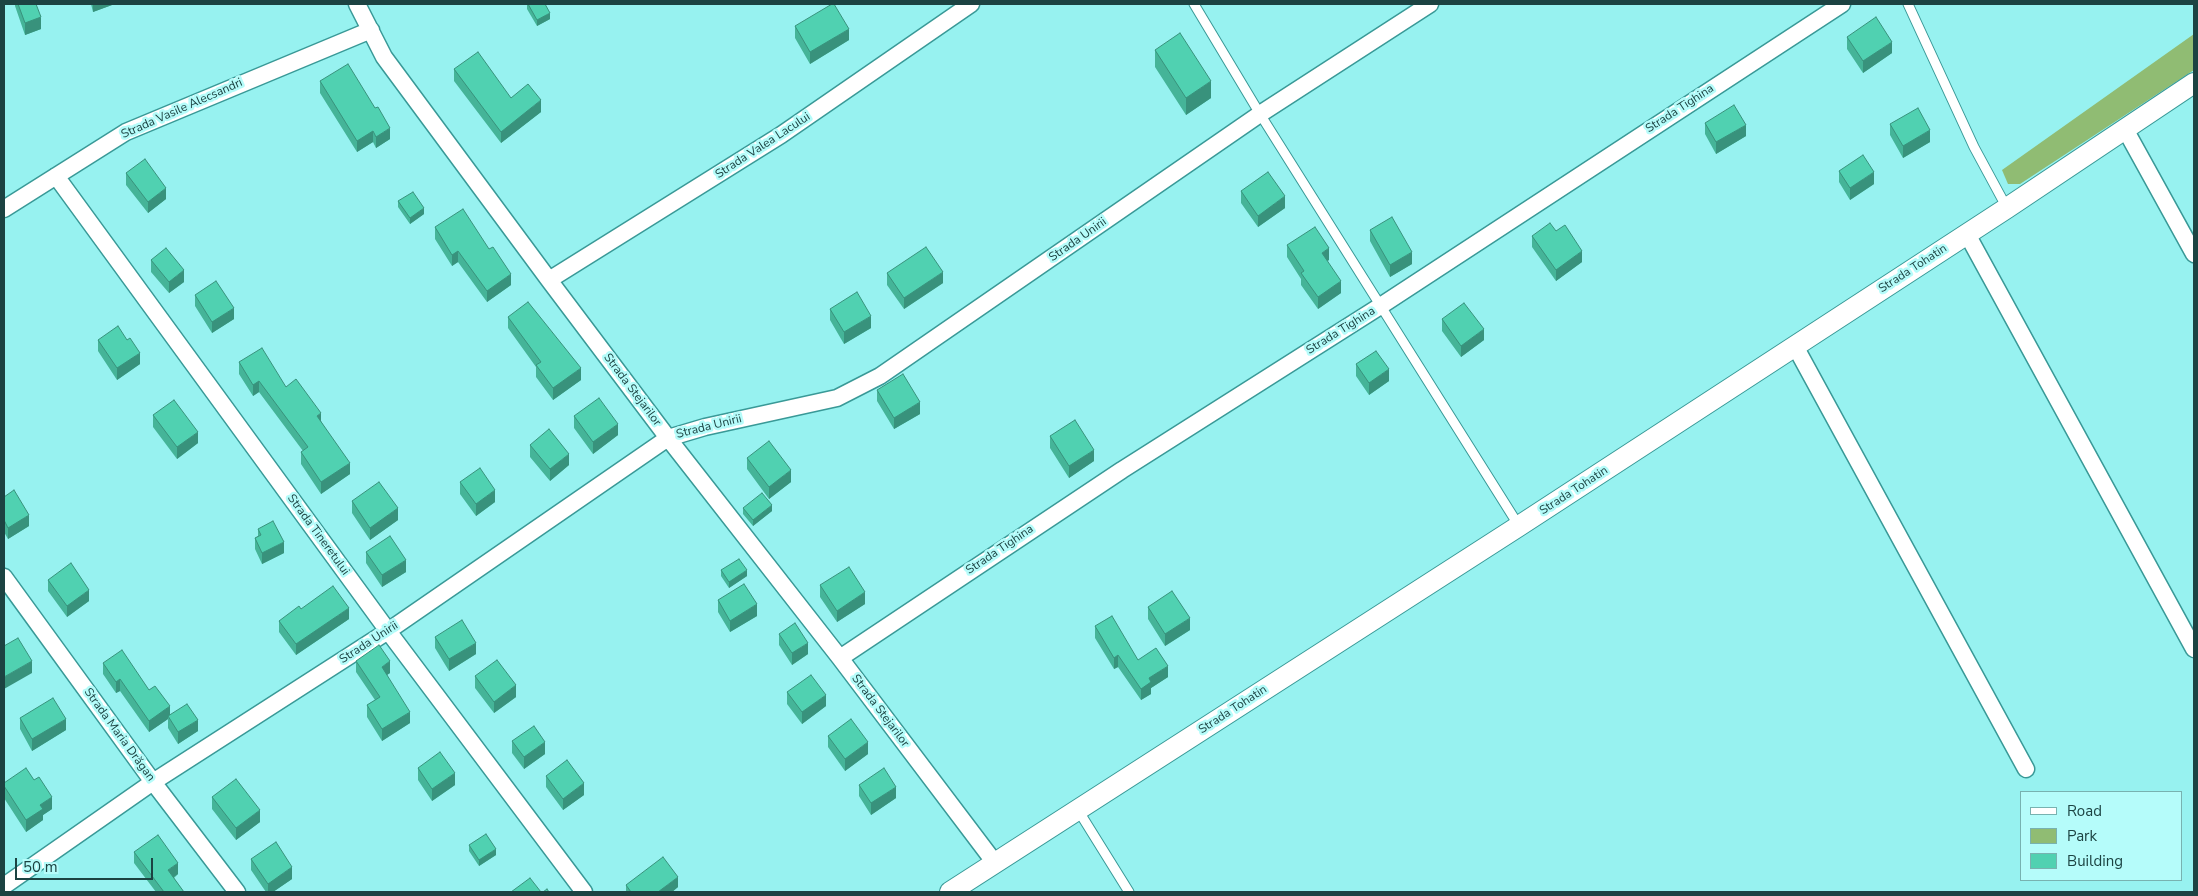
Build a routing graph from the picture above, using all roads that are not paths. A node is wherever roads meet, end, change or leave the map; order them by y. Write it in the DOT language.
graph roads {
  1 [pos="357,4"];
  2 [pos="972,4"];
  3 [pos="1194,4"];
  4 [pos="1430,4"];
  5 [pos="1842,4"];
  6 [pos="1908,4"];
  7 [pos="371,30"];
  8 [pos="2194,83"];
  9 [pos="1260,114"];
  10 [pos="2125,129"];
  11 [pos="56,176"];
  12 [pos="2007,208"];
  13 [pos="4,209"];
  14 [pos="1967,234"];
  15 [pos="2194,254"];
  16 [pos="549,280"];
  17 [pos="1382,305"];
  18 [pos="1796,346"];
  19 [pos="668,438"];
  20 [pos="1519,526"];
  21 [pos="4,577"];
  22 [pos="388,631"];
  23 [pos="2194,649"];
  24 [pos="840,658"];
  25 [pos="2026,769"];
  26 [pos="153,782"];
  27 [pos="1078,810"];
  28 [pos="995,863"];
  29 [pos="4,886"];
  30 [pos="237,892"];
  31 [pos="584,892"];
  32 [pos="950,892"];
  33 [pos="1129,892"];
  1 -- 7 [label="street, Strada Stejarilor"];
  2 -- 16 [label="street, Strada Valea Lacului"];
  3 -- 9 [label="lane"];
  4 -- 9 [label="street, Strada Unirii"];
  5 -- 17 [label="street, Strada Tighina"];
  6 -- 12 [label="lane"];
  7 -- 11 [label="street, Strada Vasile Alecsandri"];
  7 -- 16 [label="street, Strada Stejarilor"];
  8 -- 10 [label="street, Strada Tohatin"];
  9 -- 17 [label="lane"];
  9 -- 19 [label="street, Strada Unirii"];
  10 -- 12 [label="street, Strada Tohatin"];
  10 -- 15 [label="street"];
  11 -- 13 [label="street, Strada Vasile Alecsandri"];
  11 -- 22 [label="street, Strada Tineretului"];
  12 -- 14 [label="street, Strada Tohatin"];
  14 -- 18 [label="street, Strada Tohatin"];
  14 -- 23 [label="street"];
  16 -- 19 [label="street, Strada Stejarilor"];
  17 -- 20 [label="lane"];
  17 -- 24 [label="street, Strada Tighina"];
  18 -- 20 [label="street, Strada Tohatin"];
  18 -- 25 [label="street"];
  19 -- 22 [label="street, Strada Unirii"];
  19 -- 24 [label="street, Strada Stejarilor"];
  20 -- 27 [label="street, Strada Tohatin"];
  21 -- 26 [label="street, Strada Maria Drăgan"];
  22 -- 26 [label="street, Strada Unirii"];
  22 -- 31 [label="street, Strada Tineretului"];
  24 -- 28 [label="street, Strada Stejarilor"];
  26 -- 29 [label="street, Strada Unirii"];
  26 -- 30 [label="street, Strada Maria Drăgan"];
  27 -- 28 [label="street, Strada Tohatin"];
  27 -- 33 [label="lane"];
  28 -- 32 [label="street, Strada Tohatin"];
}
